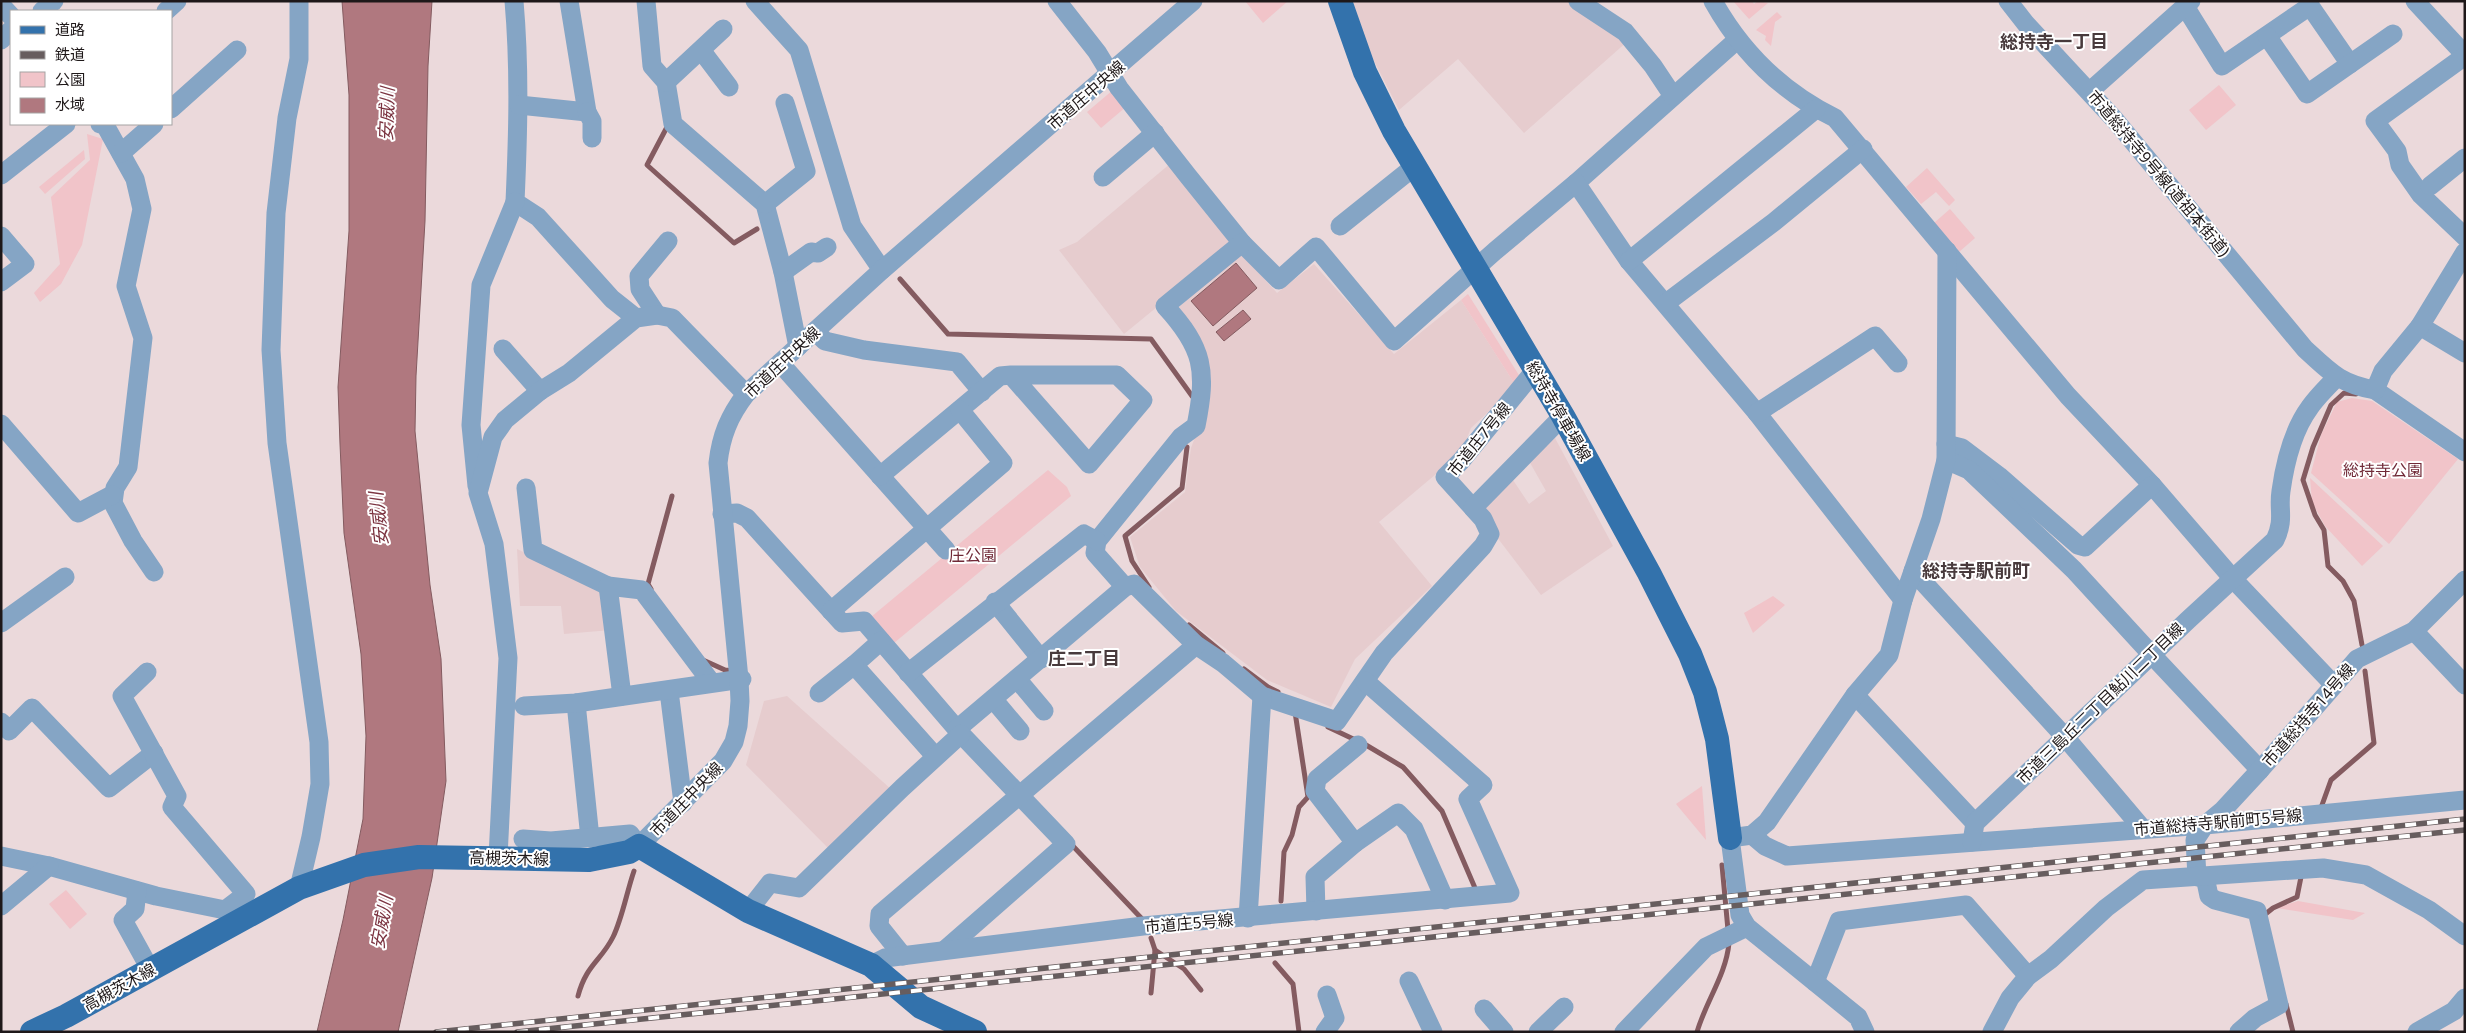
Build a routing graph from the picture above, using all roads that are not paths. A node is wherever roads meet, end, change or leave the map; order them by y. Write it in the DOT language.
graph roads {
  1 [pos="54,1"];
  2 [pos="177,1"];
  3 [pos="299,1"];
  4 [pos="514,1"];
  5 [pos="570,1"];
  6 [pos="646,1"];
  7 [pos="755,1"];
  8 [pos="1057,1"];
  9 [pos="1193,1"];
  10 [pos="1340,1"];
  11 [pos="1578,1"];
  12 [pos="1714,1"];
  13 [pos="2008,1"];
  14 [pos="2414,1"];
  15 [pos="2188,4"];
  16 [pos="1,5"];
  17 [pos="43,10"];
  18 [pos="167,10"];
  19 [pos="10,15"];
  20 [pos="723,29"];
  21 [pos="10,31"];
  22 [pos="2267,31"];
  23 [pos="2393,34"];
  24 [pos="1,40"];
  25 [pos="1737,40"];
  26 [pos="237,50"];
  27 [pos="701,50"];
  28 [pos="2465,56"];
  29 [pos="2350,64"];
  30 [pos="1110,74"];
  31 [pos="666,82"];
  32 [pos="729,87"];
  33 [pos="2090,91"];
  34 [pos="1673,96"];
  35 [pos="786,103"];
  36 [pos="519,105"];
  37 [pos="172,107"];
  38 [pos="1816,109"];
  39 [pos="587,112"];
  40 [pos="65,125"];
  41 [pos="105,125"];
  42 [pos="153,125"];
  43 [pos="1155,133"];
  44 [pos="592,138"];
  45 [pos="1863,149"];
  46 [pos="121,153"];
  47 [pos="2465,158"];
  48 [pos="1415,166"];
  49 [pos="1,175"];
  50 [pos="1102,177"];
  51 [pos="1576,183"];
  52 [pos="2430,186"];
  53 [pos="515,202"];
  54 [pos="765,204"];
  55 [pos="1340,226"];
  56 [pos="1,236"];
  57 [pos="2465,237"];
  58 [pos="668,241"];
  59 [pos="1242,243"];
  60 [pos="827,247"];
  61 [pos="1947,251"];
  62 [pos="2465,252"];
  63 [pos="1629,261"];
  64 [pos="1476,268"];
  65 [pos="882,270"];
  66 [pos="783,272"];
  67 [pos="1,282"];
  68 [pos="1666,303"];
  69 [pos="657,315"];
  70 [pos="636,318"];
  71 [pos="2420,326"];
  72 [pos="815,331"];
  73 [pos="798,347"];
  74 [pos="503,349"];
  75 [pos="2465,353"];
  76 [pos="780,363"];
  77 [pos="1898,364"];
  78 [pos="1536,369"];
  79 [pos="1011,375"];
  80 [pos="2336,378"];
  81 [pos="2375,390"];
  82 [pos="540,391"];
  83 [pos="982,392"];
  84 [pos="746,394"];
  85 [pos="960,410"];
  86 [pos="1757,413"];
  87 [pos="1563,416"];
  88 [pos="4,433"];
  89 [pos="1946,452"];
  90 [pos="2465,452"];
  91 [pos="880,476"];
  92 [pos="2152,485"];
  93 [pos="526,488"];
  94 [pos="478,493"];
  95 [pos="112,495"];
  96 [pos="1473,508"];
  97 [pos="722,514"];
  98 [pos="925,528"];
  99 [pos="1098,541"];
  100 [pos="946,550"];
  101 [pos="1913,571"];
  102 [pos="154,572"];
  103 [pos="65,577"];
  104 [pos="2234,580"];
  105 [pos="2465,580"];
  106 [pos="608,586"];
  107 [pos="1125,587"];
  108 [pos="1903,600"];
  109 [pos="995,602"];
  110 [pos="831,611"];
  111 [pos="1,622"];
  112 [pos="2414,631"];
  113 [pos="881,641"];
  114 [pos="1196,645"];
  115 [pos="2152,656"];
  116 [pos="1041,659"];
  117 [pos="854,665"];
  118 [pos="147,672"];
  119 [pos="908,673"];
  120 [pos="741,679"];
  121 [pos="1017,679"];
  122 [pos="1366,681"];
  123 [pos="711,682"];
  124 [pos="2334,685"];
  125 [pos="2465,686"];
  126 [pos="669,691"];
  127 [pos="819,693"];
  128 [pos="1855,695"];
  129 [pos="622,696"];
  130 [pos="1262,696"];
  131 [pos="992,700"];
  132 [pos="576,703"];
  133 [pos="524,706"];
  134 [pos="1044,711"];
  135 [pos="1,722"];
  136 [pos="1020,731"];
  137 [pos="959,732"];
  138 [pos="2065,737"];
  139 [pos="1358,745"];
  140 [pos="154,753"];
  141 [pos="935,756"];
  142 [pos="2260,770"];
  143 [pos="1018,796"];
  144 [pos="2465,800"];
  145 [pos="683,803"];
  146 [pos="2205,824"];
  147 [pos="2142,828"];
  148 [pos="1974,832"];
  149 [pos="1741,837"];
  150 [pos="590,838"];
  151 [pos="523,839"];
  152 [pos="1355,843"];
  153 [pos="639,846"];
  154 [pos="1,856"];
  155 [pos="498,857"];
  156 [pos="49,866"];
  157 [pos="2201,877"];
  158 [pos="299,888"];
  159 [pos="137,891"];
  160 [pos="1445,900"];
  161 [pos="1,906"];
  162 [pos="748,911"];
  163 [pos="1316,912"];
  164 [pos="1248,918"];
  165 [pos="1747,928"];
  166 [pos="2465,936"];
  167 [pos="946,950"];
  168 [pos="903,956"];
  169 [pos="871,965"];
  170 [pos="150,969"];
  171 [pos="2028,976"];
  172 [pos="1409,981"];
  173 [pos="1816,982"];
  174 [pos="1327,995"];
  175 [pos="2465,998"];
  176 [pos="1564,1007"];
  177 [pos="1484,1009"];
  178 [pos="32,1032"];
  179 [pos="976,1032"];
  180 [pos="1325,1032"];
  181 [pos="1433,1032"];
  182 [pos="1504,1032"];
  183 [pos="1538,1032"];
  184 [pos="1624,1032"];
  185 [pos="1865,1032"];
  186 [pos="1992,1032"];
  187 [pos="2239,1032"];
  188 [pos="2417,1032"];
  1 -- 17 [label="street"];
  2 -- 18 [label="street"];
  3 -- 158 [label="street"];
  4 -- 36 [label="street"];
  5 -- 39 [label="street"];
  6 -- 31 [label="street"];
  7 -- 65 [label="street"];
  8 -- 30 [label="street"];
  9 -- 30 [label="street, 市道庄中央線"];
  10 -- 48 [label="main road, 総持寺停車場線"];
  11 -- 34 [label="street"];
  12 -- 25 [label="street"];
  13 -- 33 [label="street, 市道総持寺9号線(道祖本街道)"];
  14 -- 28 [label="street"];
  15 -- 22 [label="street"];
  15 -- 33 [label="street"];
  16 -- 19 [label="street"];
  20 -- 27 [label="street"];
  21 -- 24 [label="street"];
  22 -- 29 [label="street"];
  22 -- 29 [label="street"];
  23 -- 29 [label="street"];
  25 -- 34 [label="street"];
  25 -- 38 [label="street"];
  26 -- 37 [label="street"];
  27 -- 31 [label="street"];
  27 -- 32 [label="street"];
  28 -- 57 [label="street"];
  30 -- 43 [label="street"];
  30 -- 65 [label="street, 市道庄中央線"];
  31 -- 54 [label="street"];
  33 -- 80 [label="street, 市道総持寺9号線(道祖本街道)"];
  34 -- 51 [label="street"];
  35 -- 54 [label="street"];
  36 -- 39 [label="street"];
  36 -- 53 [label="street"];
  38 -- 45 [label="street"];
  38 -- 63 [label="street"];
  39 -- 44 [label="street"];
  40 -- 49 [label="street"];
  41 -- 46 [label="street"];
  42 -- 46 [label="street"];
  43 -- 50 [label="street"];
  43 -- 59 [label="street"];
  45 -- 61 [label="street"];
  45 -- 68 [label="street"];
  46 -- 95 [label="street"];
  47 -- 52 [label="street"];
  48 -- 55 [label="street"];
  48 -- 64 [label="main road, 総持寺停車場線"];
  51 -- 63 [label="street"];
  51 -- 64 [label="street"];
  53 -- 70 [label="street"];
  53 -- 94 [label="street"];
  54 -- 66 [label="street"];
  56 -- 67 [label="street"];
  58 -- 69 [label="street"];
  59 -- 64 [label="street"];
  59 -- 99 [label="street"];
  60 -- 66 [label="street"];
  61 -- 89 [label="street"];
  61 -- 92 [label="street"];
  62 -- 71 [label="street"];
  63 -- 68 [label="street"];
  64 -- 78 [label="main road, 総持寺停車場線"];
  65 -- 72 [label="street, 市道庄中央線"];
  66 -- 73 [label="street"];
  68 -- 86 [label="street"];
  69 -- 70 [label="street"];
  69 -- 84 [label="street"];
  70 -- 82 [label="street"];
  71 -- 75 [label="street"];
  71 -- 81 [label="street"];
  72 -- 73 [label="street, 市道庄中央線"];
  72 -- 83 [label="street"];
  73 -- 76 [label="street, 市道庄中央線"];
  74 -- 82 [label="street"];
  76 -- 84 [label="street, 市道庄中央線"];
  76 -- 91 [label="street"];
  77 -- 86 [label="street"];
  78 -- 87 [label="main road, 総持寺停車場線"];
  78 -- 96 [label="street, 市道庄7号線"];
  79 -- 79 [label="street"];
  79 -- 83 [label="street"];
  80 -- 81 [label="street"];
  80 -- 104 [label="street, 市道三島丘二丁目鮎川二丁目線"];
  81 -- 90 [label="street"];
  82 -- 94 [label="street"];
  83 -- 85 [label="street"];
  84 -- 97 [label="street, 市道庄中央線"];
  85 -- 91 [label="street"];
  85 -- 98 [label="street"];
  86 -- 108 [label="street"];
  87 -- 96 [label="street"];
  87 -- 149 [label="main road, 総持寺停車場線"];
  88 -- 95 [label="street"];
  89 -- 92 [label="street"];
  89 -- 101 [label="street"];
  89 -- 115 [label="street"];
  91 -- 98 [label="street"];
  92 -- 104 [label="street"];
  93 -- 106 [label="street"];
  94 -- 155 [label="street"];
  95 -- 102 [label="street"];
  96 -- 122 [label="street"];
  97 -- 110 [label="street"];
  97 -- 120 [label="street, 市道庄中央線"];
  98 -- 100 [label="street"];
  98 -- 110 [label="street"];
  99 -- 107 [label="street"];
  99 -- 109 [label="street"];
  101 -- 108 [label="street"];
  101 -- 138 [label="street"];
  103 -- 111 [label="street"];
  104 -- 115 [label="street, 市道三島丘二丁目鮎川二丁目線"];
  104 -- 124 [label="street"];
  105 -- 112 [label="street, 市道総持寺14号線"];
  106 -- 123 [label="street"];
  106 -- 129 [label="street"];
  107 -- 114 [label="street"];
  107 -- 116 [label="street"];
  108 -- 128 [label="street"];
  109 -- 116 [label="street"];
  109 -- 119 [label="street"];
  110 -- 113 [label="street"];
  112 -- 124 [label="street, 市道総持寺14号線"];
  112 -- 125 [label="street"];
  113 -- 117 [label="street"];
  113 -- 119 [label="street"];
  114 -- 130 [label="street"];
  114 -- 143 [label="street"];
  115 -- 138 [label="street, 市道三島丘二丁目鮎川二丁目線"];
  115 -- 142 [label="street"];
  116 -- 121 [label="street"];
  117 -- 127 [label="street"];
  117 -- 141 [label="street"];
  118 -- 140 [label="street"];
  119 -- 137 [label="street"];
  120 -- 123 [label="street"];
  120 -- 145 [label="street, 市道庄中央線"];
  121 -- 131 [label="street"];
  121 -- 134 [label="street"];
  122 -- 130 [label="street"];
  122 -- 160 [label="street, 市道庄5号線"];
  123 -- 126 [label="street"];
  124 -- 142 [label="street, 市道総持寺14号線"];
  126 -- 129 [label="street"];
  126 -- 145 [label="street"];
  128 -- 148 [label="street"];
  128 -- 149 [label="street"];
  129 -- 132 [label="street"];
  130 -- 164 [label="street"];
  131 -- 136 [label="street"];
  131 -- 137 [label="street"];
  132 -- 133 [label="street"];
  132 -- 150 [label="street"];
  135 -- 140 [label="street"];
  137 -- 141 [label="street"];
  137 -- 143 [label="street"];
  138 -- 147 [label="street"];
  138 -- 148 [label="street, 市道三島丘二丁目鮎川二丁目線"];
  139 -- 152 [label="street"];
  140 -- 159 [label="street"];
  141 -- 162 [label="street"];
  142 -- 146 [label="street, 市道総持寺14号線"];
  143 -- 167 [label="street"];
  143 -- 168 [label="street"];
  144 -- 146 [label="street, 市道総持寺駅前町5号線"];
  145 -- 153 [label="street, 市道庄中央線"];
  146 -- 147 [label="street, 市道総持寺駅前町5号線"];
  146 -- 157 [label="street"];
  147 -- 148 [label="street, 市道総持寺駅前町5号線"];
  148 -- 149 [label="street"];
  149 -- 165 [label="street"];
  150 -- 151 [label="street"];
  150 -- 153 [label="street"];
  152 -- 160 [label="street"];
  152 -- 163 [label="street"];
  153 -- 155 [label="main road, 高槻茨木線"];
  153 -- 162 [label="main road"];
  154 -- 156 [label="street"];
  155 -- 158 [label="main road, 高槻茨木線"];
  156 -- 159 [label="street"];
  156 -- 161 [label="street"];
  157 -- 166 [label="street"];
  157 -- 171 [label="street"];
  157 -- 187 [label="street"];
  158 -- 170 [label="main road, 高槻茨木線"];
  159 -- 170 [label="street"];
  160 -- 163 [label="street, 市道庄5号線"];
  162 -- 169 [label="main road"];
  163 -- 164 [label="street, 市道庄5号線"];
  164 -- 167 [label="street, 市道庄5号線"];
  165 -- 173 [label="street"];
  165 -- 184 [label="street"];
  167 -- 168 [label="street, 市道庄5号線"];
  168 -- 169 [label="street, 市道庄5号線"];
  169 -- 179 [label="main road"];
  170 -- 178 [label="main road, 高槻茨木線"];
  171 -- 173 [label="street"];
  171 -- 186 [label="street"];
  172 -- 181 [label="street"];
  173 -- 185 [label="street"];
  174 -- 180 [label="street"];
  175 -- 188 [label="street"];
  176 -- 183 [label="street"];
  177 -- 182 [label="street"];
}
